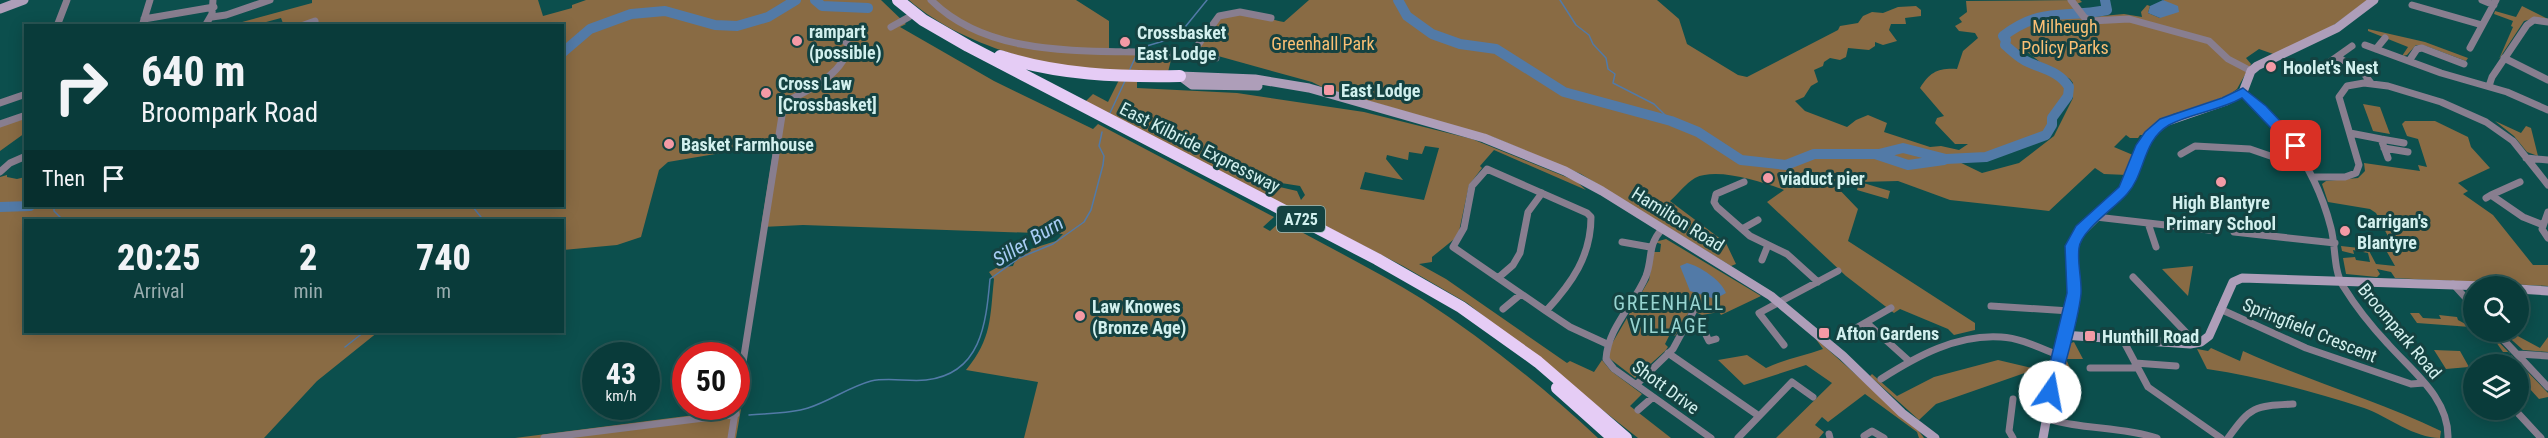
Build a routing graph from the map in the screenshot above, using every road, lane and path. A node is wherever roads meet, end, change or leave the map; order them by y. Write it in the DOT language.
graph roads {
  1 [pos="24,0"];
  2 [pos="67,0"];
  3 [pos="150,0"];
  4 [pos="270,0"];
  5 [pos="889,0"];
  6 [pos="898,0"];
  7 [pos="931,0"];
  8 [pos="2071,0"];
  9 [pos="2374,0"];
  10 [pos="2482,0"];
  11 [pos="2495,2"];
  12 [pos="213,3"];
  13 [pos="2412,5"];
  14 [pos="0,9"];
  15 [pos="212,17"];
  16 [pos="909,17"];
  17 [pos="1271,18"];
  18 [pos="315,21"];
  19 [pos="143,22"];
  20 [pos="2548,22"];
  21 [pos="58,24"];
  22 [pos="207,24"];
  23 [pos="306,24"];
  24 [pos="2482,25"];
  25 [pos="891,27"];
  26 [pos="840,37"];
  27 [pos="951,37"];
  28 [pos="2385,38"];
  29 [pos="2470,44"];
  30 [pos="2365,45"];
  31 [pos="2352,46"];
  32 [pos="2376,49"];
  33 [pos="1190,56"];
  34 [pos="2337,57"];
  35 [pos="1178,58"];
  36 [pos="1216,58"];
  37 [pos="2504,58"];
  38 [pos="2409,61"];
  39 [pos="2328,63"];
  40 [pos="2464,64"];
  41 [pos="2251,70"];
  42 [pos="1180,76"];
  43 [pos="2548,80"];
  44 [pos="2371,83"];
  45 [pos="2489,86"];
  46 [pos="2243,92"];
  47 [pos="24,95"];
  48 [pos="0,103"];
  49 [pos="2548,110"];
  50 [pos="24,116"];
  51 [pos="0,124"];
  52 [pos="2350,133"];
  53 [pos="2381,139"];
  54 [pos="2180,142"];
  55 [pos="2404,143"];
  56 [pos="2384,148"];
  57 [pos="2188,149"];
  58 [pos="2408,152"];
  59 [pos="2181,154"];
  60 [pos="24,157"];
  61 [pos="2388,158"];
  62 [pos="2526,158"];
  63 [pos="2548,159"];
  64 [pos="2307,163"];
  65 [pos="4,164"];
  66 [pos="0,172"];
  67 [pos="2314,177"];
  68 [pos="1738,182"];
  69 [pos="2520,182"];
  70 [pos="2548,185"];
  71 [pos="1542,193"];
  72 [pos="2548,212"];
  73 [pos="2095,216"];
  74 [pos="2148,223"];
  75 [pos="1756,224"];
  76 [pos="2543,225"];
  77 [pos="1662,229"];
  78 [pos="1742,229"];
  79 [pos="2209,230"];
  80 [pos="2234,232"];
  81 [pos="2548,238"];
  82 [pos="1622,242"];
  83 [pos="2335,243"];
  84 [pos="1768,245"];
  85 [pos="1650,247"];
  86 [pos="2156,248"];
  87 [pos="1761,256"];
  88 [pos="1836,275"];
  89 [pos="1498,278"];
  90 [pos="2133,278"];
  91 [pos="2340,281"];
  92 [pos="1818,282"];
  93 [pos="2453,284"];
  94 [pos="2463,285"];
  95 [pos="2529,290"];
  96 [pos="2548,291"];
  97 [pos="1521,294"];
  98 [pos="2463,295"];
  99 [pos="1781,303"];
  100 [pos="1991,306"];
  101 [pos="1503,309"];
  102 [pos="2220,309"];
  103 [pos="1546,311"];
  104 [pos="2070,311"];
  105 [pos="1692,312"];
  106 [pos="1889,312"];
  107 [pos="1867,323"];
  108 [pos="1687,324"];
  109 [pos="1842,336"];
  110 [pos="2063,336"];
  111 [pos="1716,339"];
  112 [pos="2123,340"];
  113 [pos="747,342"];
  114 [pos="2506,342"];
  115 [pos="2196,343"];
  116 [pos="1607,345"];
  117 [pos="1784,345"];
  118 [pos="1668,353"];
  119 [pos="2517,354"];
  120 [pos="2058,355"];
  121 [pos="2529,355"];
  122 [pos="2548,356"];
  123 [pos="1908,360"];
  124 [pos="2135,366"];
  125 [pos="2176,366"];
  126 [pos="2529,367"];
  127 [pos="2090,368"];
  128 [pos="1881,379"];
  129 [pos="2424,383"];
  130 [pos="1637,384"];
  131 [pos="2548,387"];
  132 [pos="1653,396"];
  133 [pos="1813,397"];
  134 [pos="2013,399"];
  135 [pos="2293,404"];
  136 [pos="1638,410"];
  137 [pos="1759,416"];
  138 [pos="2045,418"];
  139 [pos="688,420"];
  140 [pos="735,420"];
  141 [pos="2524,420"];
  142 [pos="1863,436"];
  143 [pos="544,438"];
  144 [pos="731,438"];
  145 [pos="1613,438"];
  146 [pos="1628,438"];
  147 [pos="1711,438"];
  148 [pos="1738,438"];
  149 [pos="1884,438"];
  150 [pos="1935,438"];
  151 [pos="2013,438"];
  152 [pos="2043,438"];
  153 [pos="2157,438"];
  154 [pos="2221,438"];
  155 [pos="2228,438"];
  156 [pos="2448,438"];
  157 [pos="2541,438"];
  1 -- 14 [label="main road"];
  2 -- 21 [label="street"];
  3 -- 19 [label="street"];
  4 -- 15 [label="street"];
  5 -- 16 [label="highway, East Kilbride Expressway / A725"];
  6 -- 27 [label="highway, East Kilbride Expressway / A725"];
  7 -- 35 [label="street"];
  8 -- 41 [label="street"];
  9 -- 41 [label="main road"];
  10 -- 11 [label="street"];
  11 -- 24 [label="street"];
  12 -- 15 [label="street"];
  12 -- 19 [label="street"];
  13 -- 24 [label="street"];
  15 -- 22 [label="street"];
  16 -- 25 [label="street"];
  16 -- 145 [label="highway, East Kilbride Expressway / A725"];
  17 -- 33 [label="street"];
  18 -- 23 [label="street"];
  20 -- 37 [label="street"];
  24 -- 29 [label="street"];
  26 -- 113 [label="street"];
  27 -- 42 [label="highway"];
  27 -- 146 [label="highway, East Kilbride Expressway / A725"];
  28 -- 32 [label="street"];
  30 -- 32 [label="street"];
  31 -- 34 [label="street"];
  32 -- 38 [label="street"];
  33 -- 35 [label="street"];
  33 -- 36 [label="street"];
  34 -- 39 [label="street"];
  34 -- 44 [label="street"];
  35 -- 42 [label="street"];
  37 -- 43 [label="street"];
  37 -- 45 [label="street"];
  38 -- 40 [label="street"];
  38 -- 45 [label="street"];
  41 -- 46 [label="main road"];
  42 -- 77 [label="main road, Hamilton Road"];
  44 -- 52 [label="street"];
  44 -- 62 [label="street"];
  45 -- 49 [label="street"];
  46 -- 64 [label="street, Broompark Road"];
  46 -- 73 [label="main road"];
  47 -- 48 [label="street"];
  50 -- 51 [label="street"];
  52 -- 53 [label="street"];
  52 -- 67 [label="street"];
  53 -- 55 [label="street"];
  53 -- 56 [label="street"];
  54 -- 57 [label="street"];
  56 -- 58 [label="street"];
  56 -- 61 [label="street"];
  57 -- 59 [label="street"];
  57 -- 64 [label="street"];
  60 -- 65 [label="street"];
  62 -- 63 [label="street"];
  62 -- 70 [label="street"];
  64 -- 67 [label="street, Broompark Road"];
  65 -- 66 [label="street"];
  67 -- 83 [label="street, Broompark Road"];
  68 -- 78 [label="street"];
  69 -- 76 [label="street"];
  71 -- 89 [label="street"];
  71 -- 89 [label="street"];
  71 -- 103 [label="street"];
  72 -- 76 [label="street"];
  73 -- 74 [label="street"];
  73 -- 104 [label="main road"];
  74 -- 79 [label="street"];
  74 -- 86 [label="street"];
  75 -- 78 [label="street"];
  76 -- 81 [label="street"];
  77 -- 85 [label="street"];
  77 -- 99 [label="main road, Hamilton Road"];
  78 -- 84 [label="street"];
  80 -- 83 [label="street"];
  82 -- 85 [label="street"];
  83 -- 91 [label="street, Broompark Road"];
  84 -- 87 [label="street"];
  84 -- 92 [label="street"];
  85 -- 116 [label="street"];
  88 -- 92 [label="street"];
  89 -- 97 [label="street"];
  90 -- 115 [label="street"];
  91 -- 93 [label="main road"];
  91 -- 102 [label="main road"];
  91 -- 129 [label="street, Broompark Road"];
  92 -- 99 [label="street"];
  93 -- 94 [label="main road"];
  93 -- 98 [label="street"];
  95 -- 96 [label="main road"];
  97 -- 101 [label="street"];
  97 -- 103 [label="street"];
  99 -- 117 [label="street"];
  99 -- 150 [label="main road, Hamilton Road"];
  100 -- 104 [label="street"];
  102 -- 115 [label="main road"];
  102 -- 129 [label="street, Springfield Crescent"];
  103 -- 116 [label="street"];
  104 -- 110 [label="main road"];
  105 -- 108 [label="street"];
  106 -- 107 [label="street"];
  107 -- 109 [label="street"];
  107 -- 123 [label="street"];
  108 -- 111 [label="street"];
  108 -- 118 [label="street"];
  110 -- 112 [label="main road"];
  110 -- 120 [label="main road"];
  112 -- 115 [label="main road"];
  112 -- 124 [label="street"];
  114 -- 119 [label="street"];
  116 -- 130 [label="street, Shott Drive"];
  118 -- 130 [label="street"];
  118 -- 137 [label="street"];
  120 -- 123 [label="street"];
  120 -- 138 [label="main road"];
  121 -- 122 [label="street"];
  123 -- 128 [label="street"];
  124 -- 125 [label="street"];
  124 -- 127 [label="street"];
  124 -- 154 [label="street"];
  126 -- 131 [label="street"];
  129 -- 156 [label="street, Broompark Road"];
  130 -- 132 [label="street, Shott Drive"];
  132 -- 136 [label="street"];
  132 -- 147 [label="street, Shott Drive"];
  133 -- 137 [label="street"];
  134 -- 151 [label="street"];
  135 -- 155 [label="street"];
  137 -- 148 [label="street"];
  138 -- 152 [label="main road"];
  138 -- 153 [label="street"];
  139 -- 143 [label="street"];
  140 -- 144 [label="street"];
  141 -- 157 [label="street"];
  142 -- 149 [label="street"];
}
